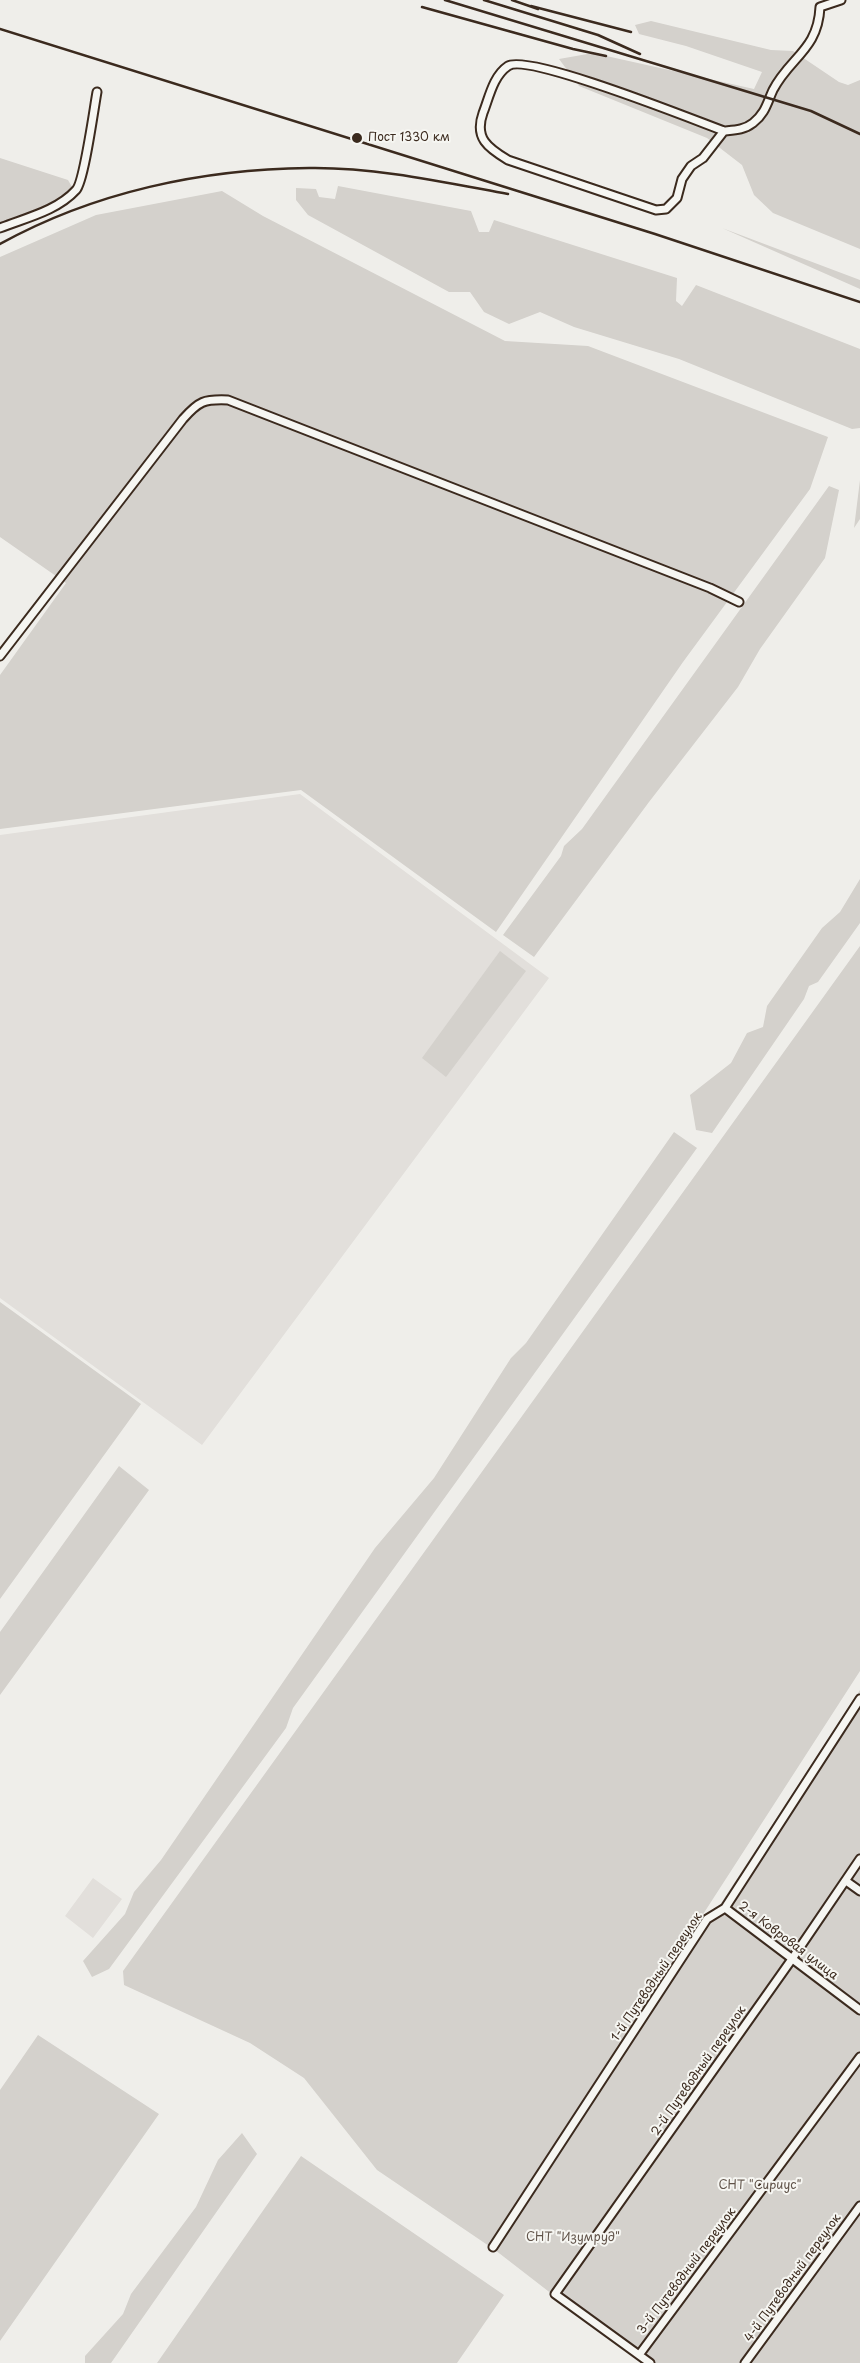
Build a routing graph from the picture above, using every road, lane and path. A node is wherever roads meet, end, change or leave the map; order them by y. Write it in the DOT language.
graph roads {
  1 [pos="841,0"];
  2 [pos="97,92"];
  3 [pos="724,131"];
  4 [pos="0,228"];
  5 [pos="739,602"];
  6 [pos="0,656"];
  7 [pos="860,1699"];
  8 [pos="860,1859"];
  9 [pos="846,1881"];
  10 [pos="860,1891"];
  11 [pos="725,1908"];
  12 [pos="792,1958"];
  13 [pos="860,2010"];
  14 [pos="860,2056"];
  15 [pos="860,2206"];
  16 [pos="494,2246"];
  17 [pos="639,2355"];
  18 [pos="650,2363"];
  19 [pos="745,2363"];
  1 -- 3 [label="street"];
  2 -- 4 [label="street"];
  3 -- 3 [label="street"];
  5 -- 6 [label="street"];
  7 -- 11 [label="street, 1-й Путеводный переулок"];
  8 -- 9 [label="street, 2-й Путеводный переулок"];
  9 -- 10 [label="street"];
  9 -- 12 [label="street, 2-й Путеводный переулок"];
  11 -- 12 [label="street, 2-я Ковровая улица"];
  11 -- 16 [label="street, 1-й Путеводный переулок"];
  12 -- 13 [label="street, 2-я Ковровая улица"];
  12 -- 17 [label="street, 2-й Путеводный переулок"];
  14 -- 17 [label="street, 3-й Путеводный переулок"];
  15 -- 19 [label="street, 4-й Путеводный переулок"];
  17 -- 18 [label="street"];
}
